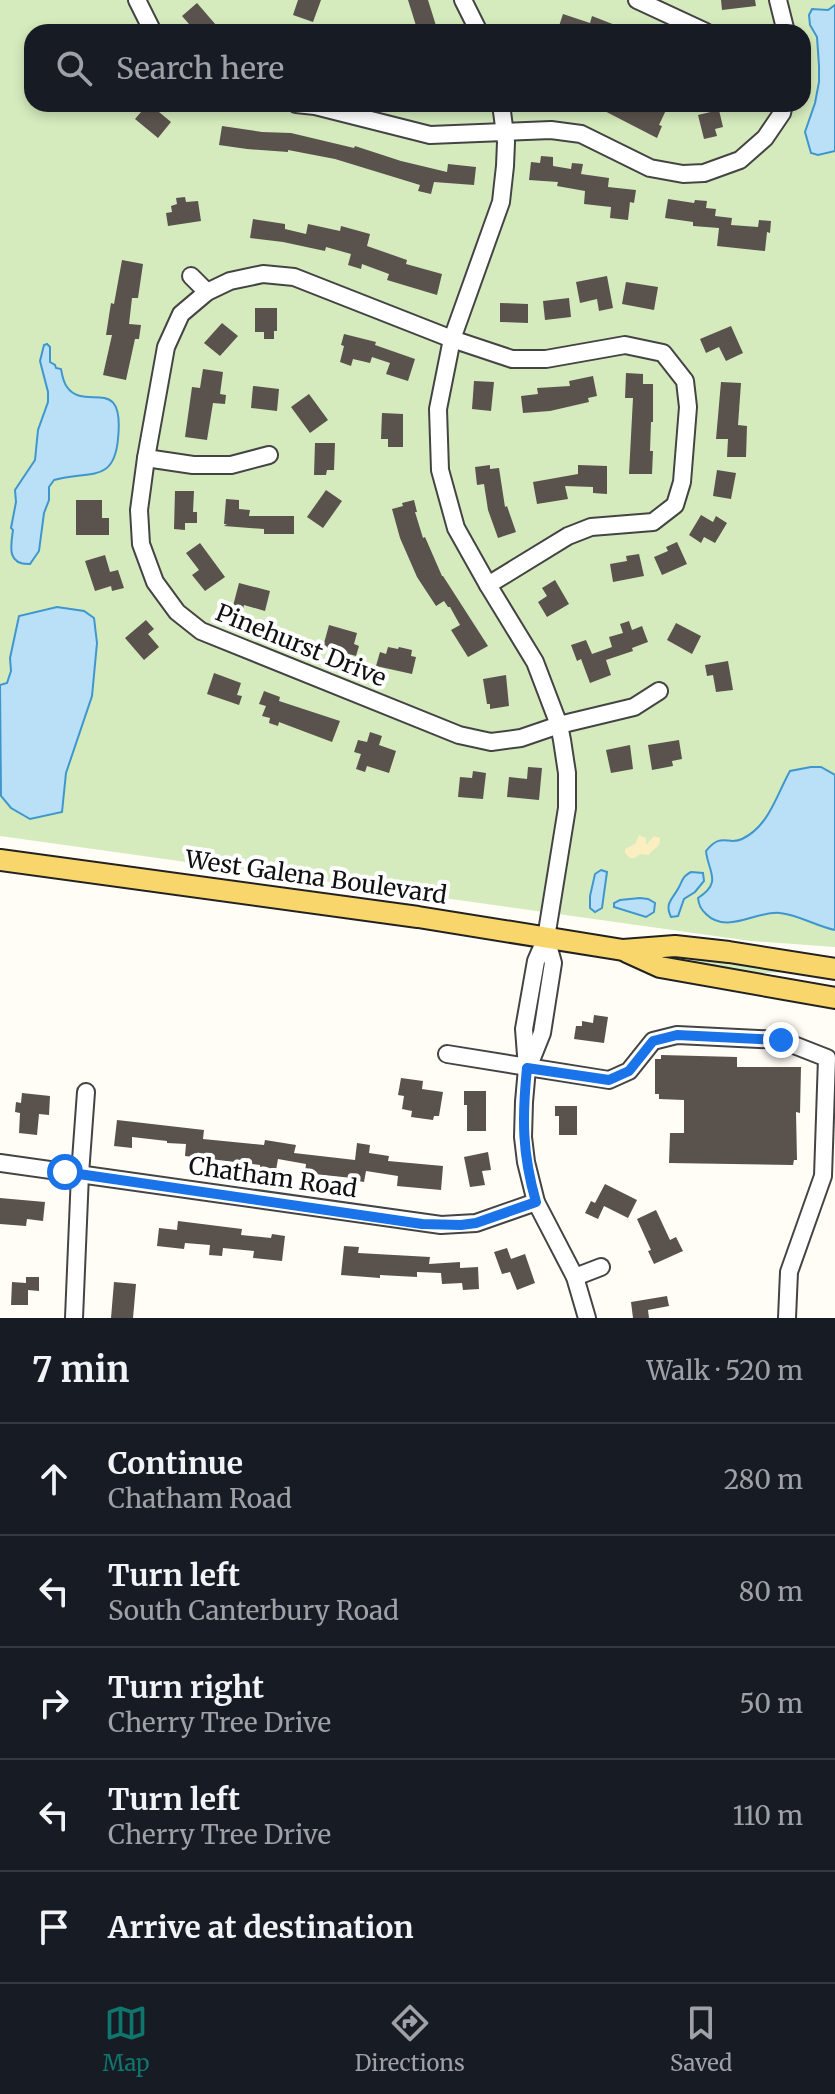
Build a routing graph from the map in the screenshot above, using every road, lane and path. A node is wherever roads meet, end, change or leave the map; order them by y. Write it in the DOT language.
graph roads {
  1 [pos="463,0"];
  2 [pos="637,0"];
  3 [pos="778,0"];
  4 [pos="142,2"];
  5 [pos="150,24"];
  6 [pos="475,24"];
  7 [pos="689,24"];
  8 [pos="784,24"];
  9 [pos="339,112"];
  10 [pos="502,112"];
  11 [pos="782,112"];
  12 [pos="506,133"];
  13 [pos="743,158"];
  14 [pos="749,175"];
  15 [pos="191,276"];
  16 [pos="207,292"];
  17 [pos="452,339"];
  18 [pos="269,455"];
  19 [pos="146,458"];
  20 [pos="488,585"];
  21 [pos="659,691"];
  22 [pos="559,725"];
  23 [pos="0,860"];
  24 [pos="546,938"];
  25 [pos="623,950"];
  26 [pos="835,969"];
  27 [pos="835,998"];
  28 [pos="447,1054"];
  29 [pos="527,1068"];
  30 [pos="86,1092"];
  31 [pos="0,1163"];
  32 [pos="80,1174"];
  33 [pos="536,1202"];
  34 [pos="601,1267"];
  35 [pos="575,1277"];
  36 [pos="74,1318"];
  37 [pos="587,1318"];
  38 [pos="787,1318"];
  1 -- 6 [label="street"];
  2 -- 7 [label="street"];
  3 -- 8 [label="street"];
  4 -- 5 [label="street"];
  9 -- 12 [label="street"];
  10 -- 12 [label="street"];
  11 -- 13 [label="street"];
  12 -- 13 [label="street"];
  12 -- 17 [label="street"];
  13 -- 14 [label="street"];
  15 -- 16 [label="street"];
  16 -- 17 [label="street, Pinehurst Drive"];
  16 -- 19 [label="street, Pinehurst Drive"];
  17 -- 20 [label="street"];
  17 -- 20 [label="street, Pinehurst Drive"];
  18 -- 19 [label="street"];
  19 -- 22 [label="street, Pinehurst Drive"];
  20 -- 22 [label="street"];
  21 -- 22 [label="street, Pinehurst Drive"];
  22 -- 24 [label="street"];
  23 -- 24 [label="main road, West Galena Boulevard"];
  24 -- 25 [label="main road, West Galena Boulevard"];
  24 -- 29 [label="street"];
  25 -- 26 [label="main road, West Galena Boulevard"];
  25 -- 27 [label="main road, West Galena Boulevard"];
  28 -- 29 [label="street"];
  29 -- 33 [label="street"];
  29 -- 38 [label="street"];
  30 -- 32 [label="street"];
  31 -- 32 [label="street, Chatham Road"];
  32 -- 33 [label="street, Chatham Road"];
  32 -- 36 [label="street"];
  33 -- 35 [label="street"];
  34 -- 35 [label="street"];
  35 -- 37 [label="street"];
}
